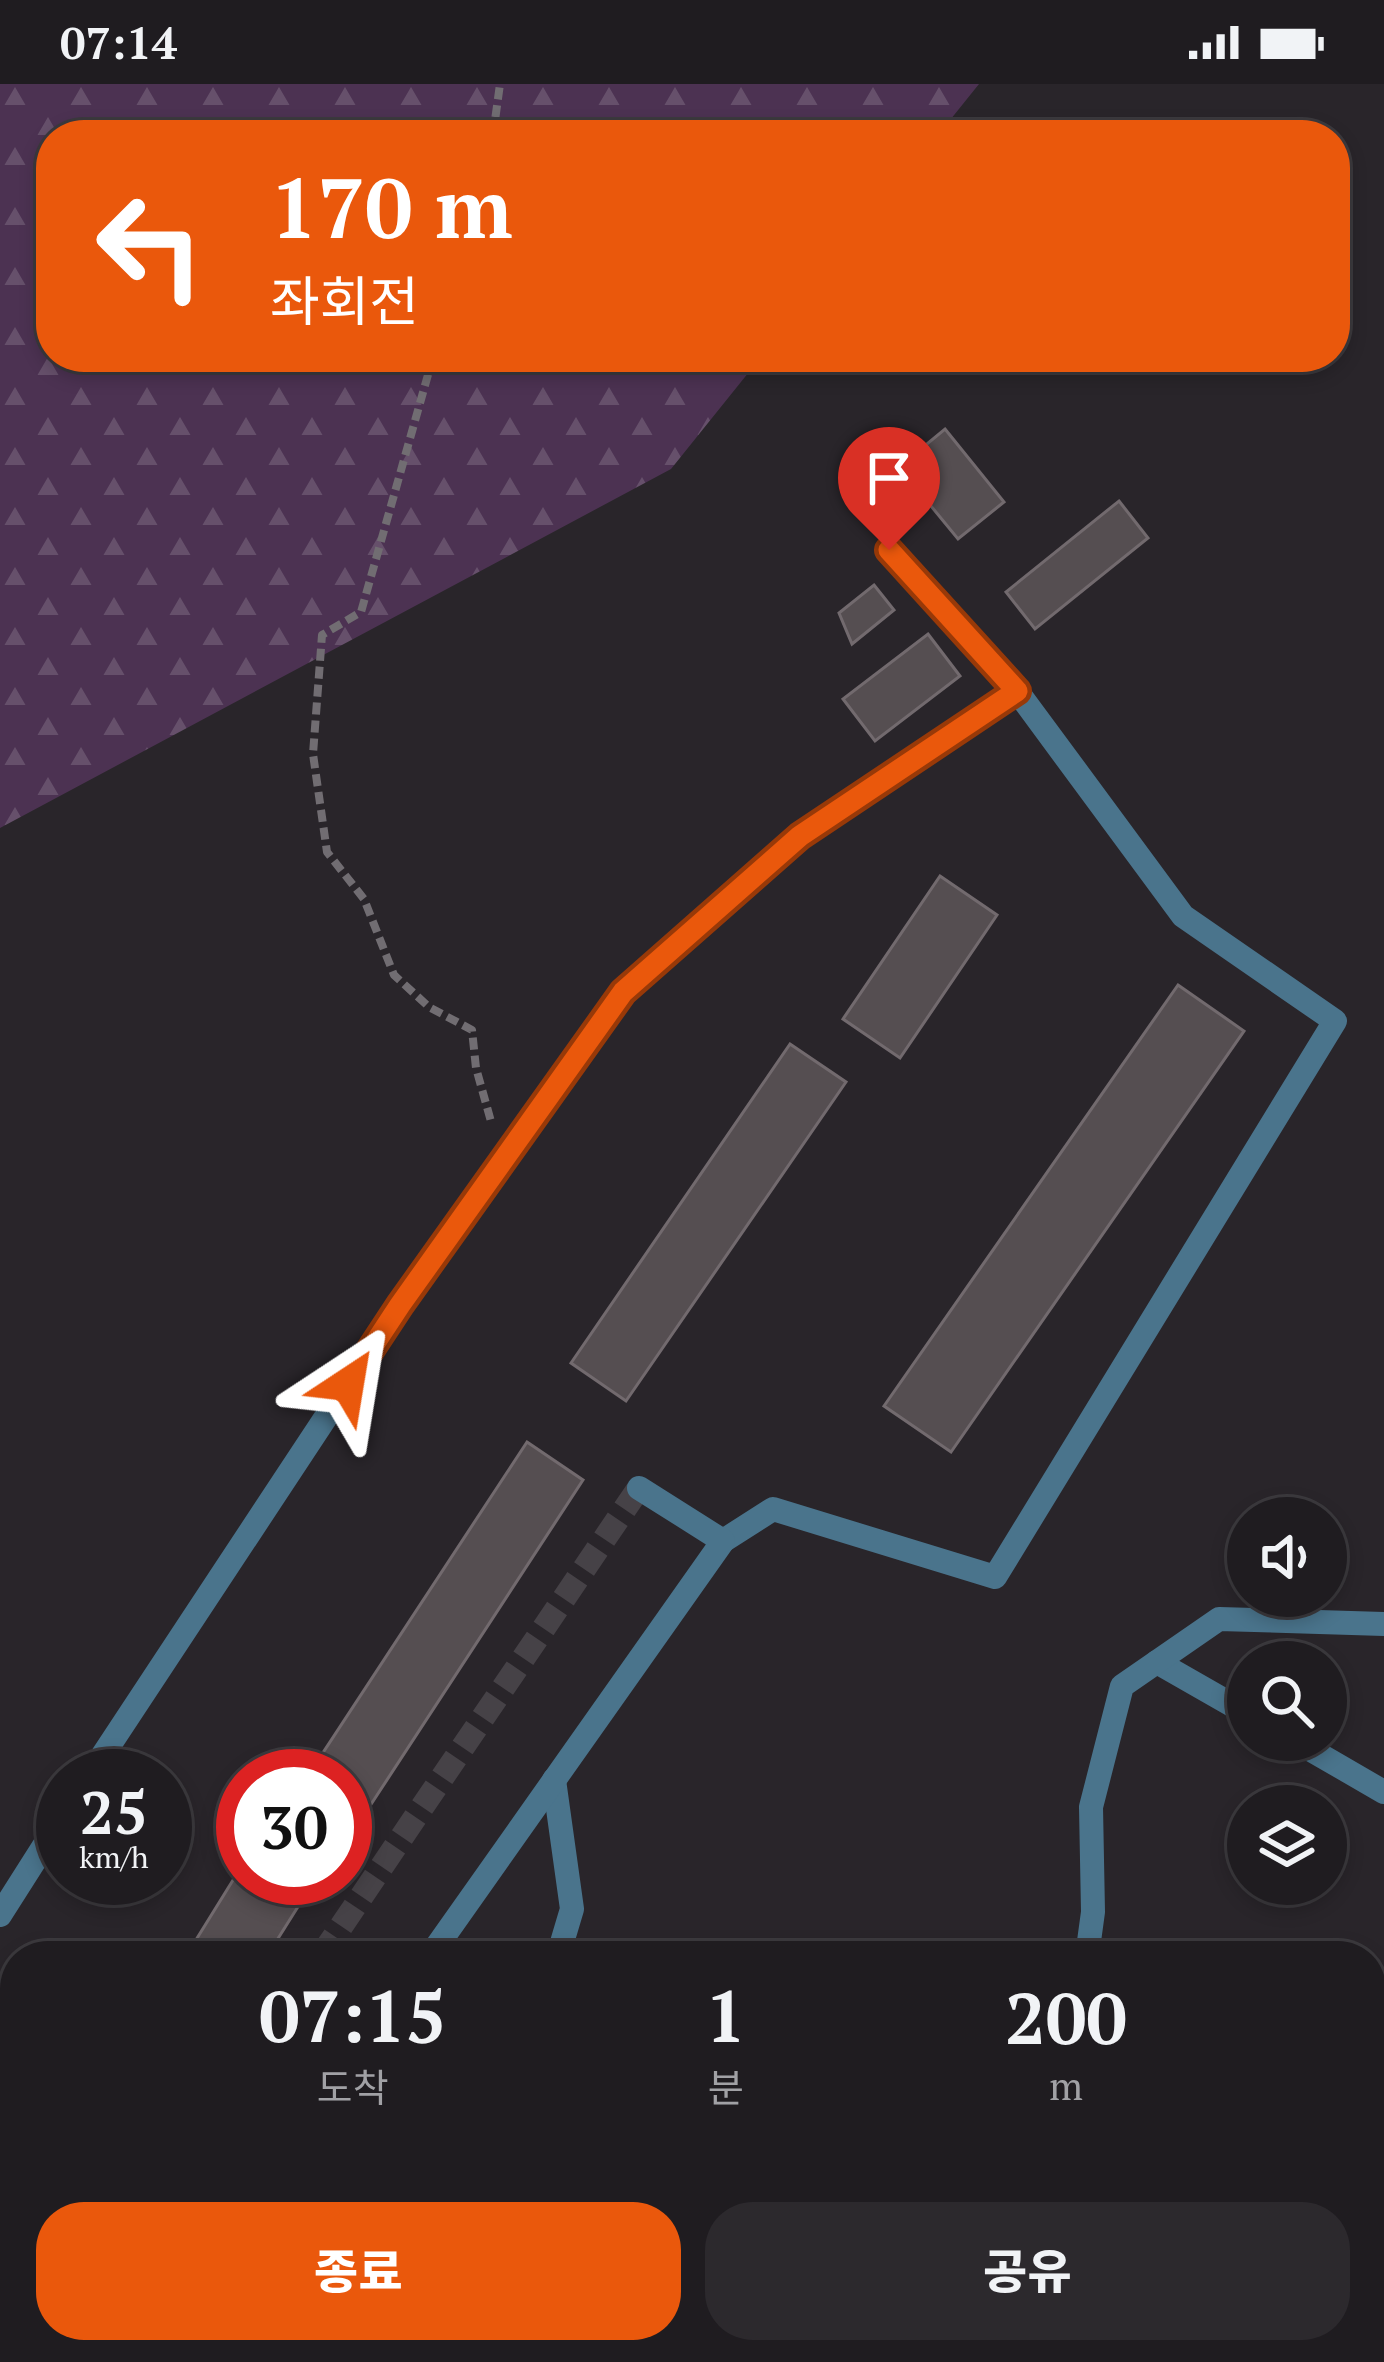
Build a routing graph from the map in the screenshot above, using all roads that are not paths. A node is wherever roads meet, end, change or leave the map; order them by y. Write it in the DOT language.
graph roads {
  1 [pos="889,550"];
  2 [pos="1017,691"];
  3 [pos="639,1488"];
  4 [pos="723,1541"];
  5 [pos="1384,1624"];
  6 [pos="1157,1662"];
  7 [pos="1227,1702"];
  8 [pos="107,1749"];
  9 [pos="1330,1761"];
  10 [pos="554,1780"];
  11 [pos="1384,1792"];
  12 [pos="36,1859"];
  13 [pos="0,1916"];
  14 [pos="441,1941"];
  15 [pos="562,1941"];
  16 [pos="1089,1941"];
  1 -- 2 [label="street"];
  2 -- 4 [label="street"];
  2 -- 8 [label="street"];
  3 -- 4 [label="street"];
  4 -- 10 [label="street"];
  5 -- 6 [label="street"];
  6 -- 7 [label="street"];
  6 -- 16 [label="street"];
  9 -- 11 [label="street"];
  10 -- 14 [label="street"];
  10 -- 15 [label="street"];
  12 -- 13 [label="street"];
}
